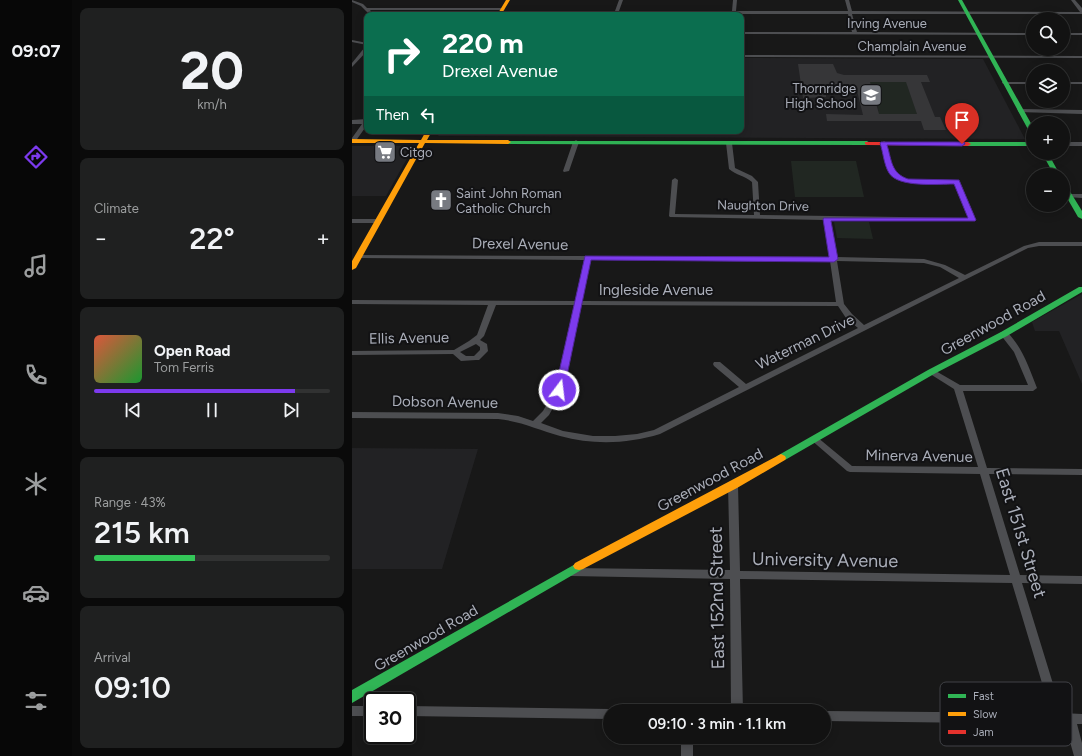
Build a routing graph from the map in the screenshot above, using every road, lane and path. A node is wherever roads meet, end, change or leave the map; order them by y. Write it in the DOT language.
graph roads {
  1 [pos="508,0"];
  2 [pos="621,0"];
  3 [pos="735,0"];
  4 [pos="847,0"];
  5 [pos="960,0"];
  6 [pos="1073,0"];
  7 [pos="352,1"];
  8 [pos="367,9"];
  9 [pos="370,12"];
  10 [pos="501,12"];
  11 [pos="617,12"];
  12 [pos="734,12"];
  13 [pos="1082,12"];
  14 [pos="850,13"];
  15 [pos="967,13"];
  16 [pos="744,14"];
  17 [pos="744,33"];
  18 [pos="855,34"];
  19 [pos="978,34"];
  20 [pos="1026,34"];
  21 [pos="1070,34"];
  22 [pos="1082,34"];
  23 [pos="352,41"];
  24 [pos="364,43"];
  25 [pos="364,52"];
  26 [pos="744,56"];
  27 [pos="990,57"];
  28 [pos="1082,57"];
  29 [pos="352,66"];
  30 [pos="1004,83"];
  31 [pos="1026,83"];
  32 [pos="1070,83"];
  33 [pos="1082,83"];
  34 [pos="1020,111"];
  35 [pos="1082,112"];
  36 [pos="1026,121"];
  37 [pos="352,122"];
  38 [pos="364,122"];
  39 [pos="364,126"];
  40 [pos="427,134"];
  41 [pos="352,141"];
  42 [pos="423,142"];
  43 [pos="576,142"];
  44 [pos="728,143"];
  45 [pos="884,143"];
  46 [pos="1026,144"];
  47 [pos="1070,144"];
  48 [pos="1082,144"];
  49 [pos="566,171"];
  50 [pos="675,180"];
  51 [pos="1070,196"];
  52 [pos="1082,196"];
  53 [pos="757,217"];
  54 [pos="1082,217"];
  55 [pos="827,219"];
  56 [pos="352,221"];
  57 [pos="378,221"];
  58 [pos="1082,244"];
  59 [pos="359,256"];
  60 [pos="588,258"];
  61 [pos="834,259"];
  62 [pos="352,268"];
  63 [pos="964,278"];
  64 [pos="1082,289"];
  65 [pos="352,302"];
  66 [pos="493,302"];
  67 [pos="578,302"];
  68 [pos="840,304"];
  69 [pos="862,329"];
  70 [pos="1004,334"];
  71 [pos="475,340"];
  72 [pos="455,352"];
  73 [pos="352,353"];
  74 [pos="717,364"];
  75 [pos="931,372"];
  76 [pos="744,387"];
  77 [pos="958,388"];
  78 [pos="352,415"];
  79 [pos="536,424"];
  80 [pos="814,439"];
  81 [pos="984,472"];
  82 [pos="1082,472"];
  83 [pos="733,485"];
  84 [pos="568,572"];
  85 [pos="734,576"];
  86 [pos="1016,580"];
  87 [pos="1082,580"];
  88 [pos="1051,682"];
  89 [pos="352,697"];
  90 [pos="737,704"];
  91 [pos="352,711"];
  92 [pos="364,711"];
  93 [pos="416,711"];
  94 [pos="603,714"];
  95 [pos="831,716"];
  96 [pos="940,717"];
  97 [pos="1072,738"];
  98 [pos="687,744"];
  99 [pos="687,756"];
  100 [pos="1080,756"];
  1 -- 10 [label="main road"];
  2 -- 11 [label="street"];
  3 -- 12 [label="street"];
  4 -- 14 [label="street"];
  5 -- 15 [label="main road"];
  6 -- 13 [label="street"];
  7 -- 8 [label="street"];
  8 -- 9 [label="street"];
  8 -- 10 [label="street"];
  13 -- 15 [label="street"];
  14 -- 15 [label="street"];
  14 -- 16 [label="street"];
  14 -- 18 [label="street"];
  15 -- 19 [label="main road"];
  17 -- 18 [label="street, Irving Avenue"];
  18 -- 19 [label="street, Irving Avenue"];
  19 -- 20 [label="street, Irving Avenue"];
  19 -- 27 [label="main road"];
  21 -- 22 [label="street"];
  23 -- 24 [label="street"];
  25 -- 29 [label="street"];
  26 -- 27 [label="street, Champlain Avenue"];
  27 -- 28 [label="street, Champlain Avenue"];
  27 -- 30 [label="main road"];
  30 -- 31 [label="street"];
  30 -- 34 [label="main road"];
  32 -- 33 [label="street"];
  34 -- 35 [label="street"];
  34 -- 36 [label="main road"];
  37 -- 38 [label="street"];
  39 -- 41 [label="street"];
  40 -- 42 [label="main road"];
  41 -- 42 [label="main road"];
  42 -- 43 [label="main road"];
  42 -- 57 [label="main road"];
  43 -- 44 [label="main road"];
  43 -- 49 [label="street"];
  44 -- 45 [label="main road"];
  44 -- 53 [label="street"];
  45 -- 46 [label="main road"];
  45 -- 55 [label="street, Naughton Drive"];
  47 -- 48 [label="street"];
  50 -- 53 [label="street, Naughton Drive"];
  51 -- 52 [label="street"];
  51 -- 54 [label="main road"];
  53 -- 55 [label="street, Naughton Drive"];
  55 -- 61 [label="street"];
  56 -- 57 [label="street"];
  57 -- 59 [label="main road"];
  58 -- 63 [label="street, Waterman Drive"];
  59 -- 60 [label="street, Drexel Avenue"];
  59 -- 62 [label="main road"];
  60 -- 61 [label="street, Drexel Avenue"];
  60 -- 67 [label="street"];
  61 -- 63 [label="street, Drexel Avenue"];
  61 -- 68 [label="street"];
  63 -- 69 [label="street, Waterman Drive"];
  64 -- 70 [label="main road, Greenwood Road"];
  65 -- 66 [label="street, Ingleside Avenue"];
  66 -- 67 [label="street, Ingleside Avenue"];
  66 -- 71 [label="street, Ellis Avenue"];
  67 -- 68 [label="street, Ingleside Avenue"];
  67 -- 79 [label="street"];
  68 -- 69 [label="street"];
  69 -- 76 [label="street, Waterman Drive"];
  70 -- 75 [label="main road, Greenwood Road"];
  70 -- 77 [label="street"];
  71 -- 72 [label="street, Ellis Avenue"];
  71 -- 72 [label="street"];
  72 -- 73 [label="street, Ellis Avenue"];
  74 -- 76 [label="street"];
  75 -- 77 [label="street"];
  75 -- 80 [label="main road, Greenwood Road"];
  76 -- 79 [label="street, Waterman Drive"];
  77 -- 81 [label="street, East 151st Street"];
  78 -- 79 [label="street, Dobson Avenue"];
  80 -- 81 [label="street, Minerva Avenue"];
  80 -- 83 [label="main road, Greenwood Road"];
  81 -- 82 [label="street, Minerva Avenue"];
  81 -- 86 [label="street, East 151st Street"];
  83 -- 84 [label="main road, Greenwood Road"];
  83 -- 85 [label="street, East 152nd Street"];
  84 -- 85 [label="street, University Avenue"];
  84 -- 89 [label="main road, Greenwood Road"];
  85 -- 86 [label="street, University Avenue"];
  85 -- 90 [label="street, East 152nd Street"];
  86 -- 87 [label="street, University Avenue"];
  86 -- 88 [label="street, East 151st Street"];
  91 -- 92 [label="street"];
  93 -- 94 [label="street"];
  95 -- 96 [label="street"];
  97 -- 100 [label="street, East 151st Street"];
  98 -- 99 [label="street"];
}
